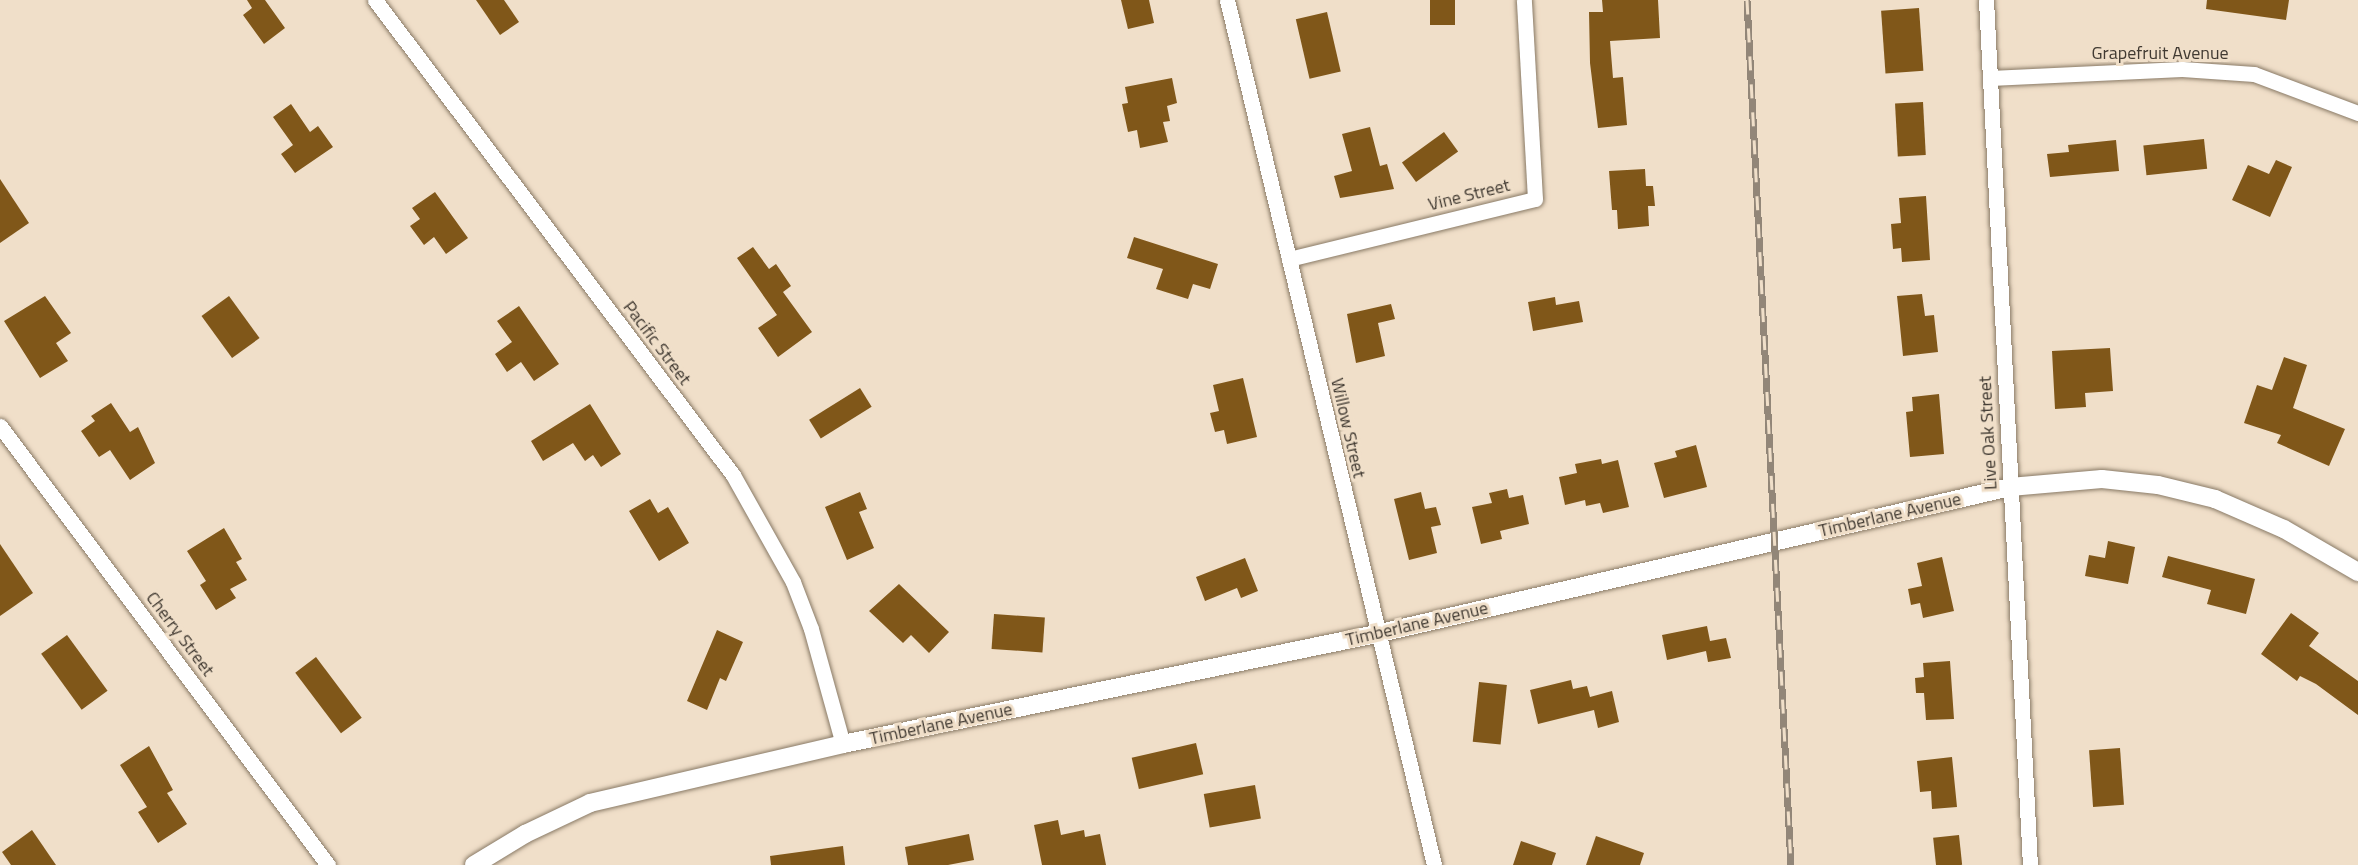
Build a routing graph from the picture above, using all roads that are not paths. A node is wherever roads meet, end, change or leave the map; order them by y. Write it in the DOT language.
graph roads {
  1 [pos="375,0"];
  2 [pos="1227,0"];
  3 [pos="1524,0"];
  4 [pos="1986,0"];
  5 [pos="1990,78"];
  6 [pos="2358,113"];
  7 [pos="1289,260"];
  8 [pos="0,426"];
  9 [pos="2010,487"];
  10 [pos="2358,572"];
  11 [pos="1376,634"];
  12 [pos="843,744"];
  13 [pos="328,865"];
  14 [pos="474,865"];
  15 [pos="1434,865"];
  16 [pos="2030,865"];
  1 -- 12 [label="street, Pacific Street"];
  2 -- 7 [label="street, Willow Street"];
  3 -- 7 [label="street, Vine Street"];
  4 -- 5 [label="street, Live Oak Street"];
  5 -- 6 [label="street, Grapefruit Avenue"];
  5 -- 9 [label="street, Live Oak Street"];
  7 -- 11 [label="street, Willow Street"];
  8 -- 13 [label="street, Cherry Street"];
  9 -- 10 [label="street, Timberlane Avenue"];
  9 -- 11 [label="street, Timberlane Avenue"];
  9 -- 16 [label="street, Live Oak Street"];
  11 -- 12 [label="street, Timberlane Avenue"];
  11 -- 15 [label="street, Willow Street"];
  12 -- 14 [label="street, Timberlane Avenue"];
}
